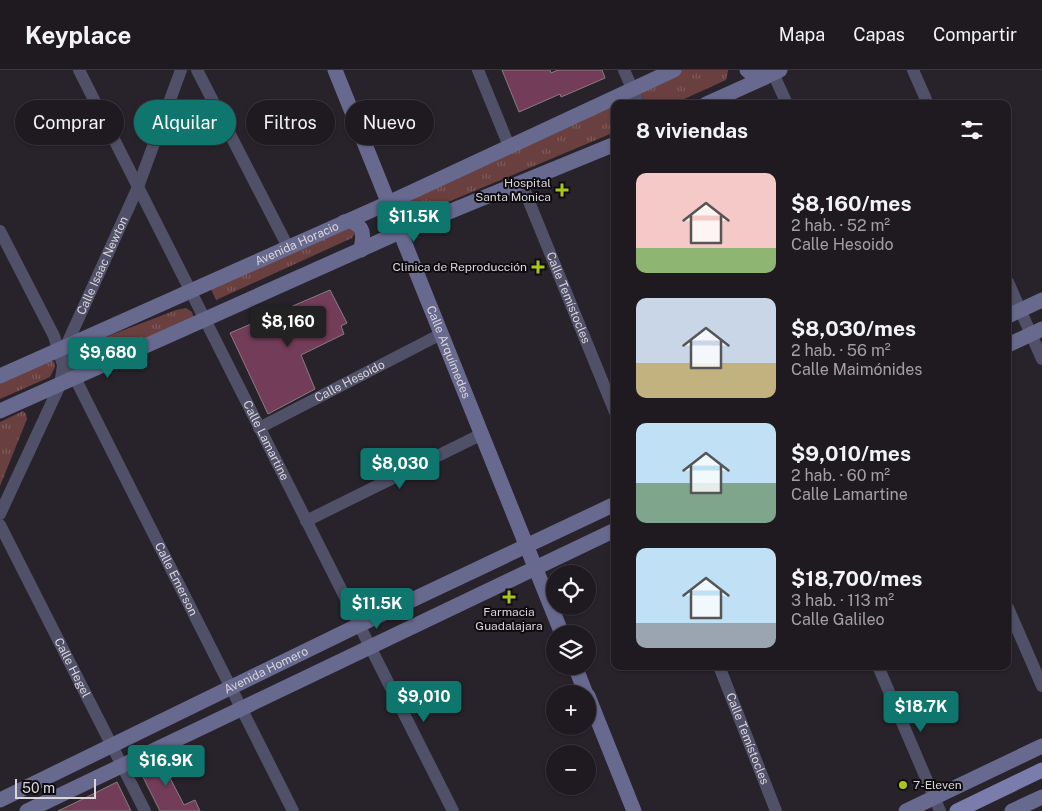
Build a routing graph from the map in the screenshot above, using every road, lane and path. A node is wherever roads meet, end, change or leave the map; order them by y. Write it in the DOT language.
graph roads {
  1 [pos="79,70"];
  2 [pos="181,70"];
  3 [pos="197,70"];
  4 [pos="335,70"];
  5 [pos="478,70"];
  6 [pos="624,70"];
  7 [pos="674,70"];
  8 [pos="747,70"];
  9 [pos="913,70"];
  10 [pos="776,72"];
  11 [pos="632,89"];
  12 [pos="636,100"];
  13 [pos="715,100"];
  14 [pos="786,100"];
  15 [pos="926,100"];
  16 [pos="509,146"];
  17 [pos="611,146"];
  18 [pos="521,182"];
  19 [pos="138,187"];
  20 [pos="388,203"];
  21 [pos="344,222"];
  22 [pos="0,231"];
  23 [pos="400,232"];
  24 [pos="288,247"];
  25 [pos="361,250"];
  26 [pos="190,291"];
  27 [pos="1011,298"];
  28 [pos="1042,300"];
  29 [pos="1014,313"];
  30 [pos="204,320"];
  31 [pos="1036,331"];
  32 [pos="442,334"];
  33 [pos="1011,344"];
  34 [pos="62,353"];
  35 [pos="1042,359"];
  36 [pos="0,376"];
  37 [pos="75,378"];
  38 [pos="60,385"];
  39 [pos="611,402"];
  40 [pos="0,411"];
  41 [pos="259,428"];
  42 [pos="482,434"];
  43 [pos="611,506"];
  44 [pos="0,514"];
  45 [pos="306,521"];
  46 [pos="0,525"];
  47 [pos="611,532"];
  48 [pos="526,546"];
  49 [pos="535,568"];
  50 [pos="1011,615"];
  51 [pos="358,625"];
  52 [pos="558,625"];
  53 [pos="371,648"];
  54 [pos="721,670"];
  55 [pos="880,670"];
  56 [pos="1042,686"];
  57 [pos="231,688"];
  58 [pos="241,708"];
  59 [pos="596,717"];
  60 [pos="111,745"];
  61 [pos="1042,746"];
  62 [pos="122,765"];
  63 [pos="1042,770"];
  64 [pos="1042,797"];
  65 [pos="0,800"];
  66 [pos="937,804"];
  67 [pos="27,811"];
  68 [pos="145,811"];
  69 [pos="293,811"];
  70 [pos="453,811"];
  71 [pos="634,811"];
  72 [pos="776,811"];
  73 [pos="906,811"];
  74 [pos="957,811"];
  75 [pos="1012,811"];
  1 -- 19 [label="street, Calle Lamartine"];
  2 -- 19 [label="street, Calle Isaac Newton"];
  3 -- 24 [label="street"];
  4 -- 20 [label="street, Calle Arquímedes"];
  5 -- 16 [label="street"];
  6 -- 11 [label="street"];
  7 -- 11 [label="street, Avenida Horacio"];
  8 -- 10 [label="street"];
  9 -- 15 [label="street"];
  10 -- 13 [label="street"];
  10 -- 14 [label="street"];
  11 -- 12 [label="street"];
  11 -- 16 [label="street, Avenida Horacio"];
  16 -- 20 [label="street, Avenida Horacio"];
  17 -- 18 [label="street"];
  18 -- 23 [label="street"];
  18 -- 39 [label="street, Calle Temístocles"];
  19 -- 26 [label="street, Calle Lamartine"];
  19 -- 34 [label="street, Calle Isaac Newton"];
  20 -- 21 [label="street, Avenida Horacio"];
  20 -- 23 [label="street, Calle Arquímedes"];
  21 -- 24 [label="street, Avenida Horacio"];
  21 -- 25 [label="street"];
  22 -- 34 [label="street, Calle Emerson"];
  23 -- 25 [label="street"];
  23 -- 32 [label="street, Calle Arquímedes"];
  24 -- 26 [label="street, Avenida Horacio"];
  25 -- 30 [label="street"];
  26 -- 30 [label="street, Calle Lamartine"];
  26 -- 34 [label="street, Avenida Horacio"];
  27 -- 29 [label="street"];
  28 -- 29 [label="street"];
  29 -- 31 [label="street"];
  30 -- 37 [label="street"];
  30 -- 41 [label="street, Calle Lamartine"];
  31 -- 33 [label="street"];
  31 -- 35 [label="street"];
  32 -- 41 [label="street, Calle Hesoido"];
  32 -- 42 [label="street, Calle Arquímedes"];
  34 -- 36 [label="street, Avenida Horacio"];
  34 -- 37 [label="street, Calle Emerson"];
  34 -- 38 [label="street, Calle Isaac Newton"];
  37 -- 38 [label="street"];
  37 -- 57 [label="street, Calle Emerson"];
  38 -- 40 [label="street"];
  38 -- 44 [label="street, Calle Isaac Newton"];
  41 -- 45 [label="street, Calle Lamartine"];
  42 -- 45 [label="street"];
  42 -- 48 [label="street, Calle Arquímedes"];
  43 -- 48 [label="street, Avenida Homero"];
  45 -- 51 [label="street, Calle Lamartine"];
  46 -- 60 [label="street, Calle Hegel"];
  47 -- 49 [label="street, Avenida Homero"];
  48 -- 49 [label="street, Calle Arquímedes"];
  48 -- 51 [label="street, Avenida Homero"];
  49 -- 52 [label="street, Calle Arquímedes"];
  49 -- 53 [label="street, Avenida Homero"];
  50 -- 56 [label="street"];
  51 -- 53 [label="street, Calle Lamartine"];
  51 -- 57 [label="street, Avenida Homero"];
  53 -- 58 [label="street, Avenida Homero"];
  53 -- 70 [label="street, Calle Lamartine"];
  54 -- 72 [label="street, Calle Temístocles"];
  55 -- 66 [label="street"];
  57 -- 58 [label="street, Calle Emerson"];
  57 -- 60 [label="street, Avenida Homero"];
  58 -- 62 [label="street, Avenida Homero"];
  58 -- 69 [label="street, Calle Emerson"];
  59 -- 71 [label="street"];
  60 -- 62 [label="street, Calle Hegel"];
  60 -- 65 [label="street, Avenida Homero"];
  61 -- 66 [label="street"];
  62 -- 67 [label="street, Avenida Homero"];
  62 -- 68 [label="street, Calle Hegel"];
  63 -- 74 [label="main road"];
  64 -- 75 [label="street"];
  66 -- 73 [label="street"];
}
